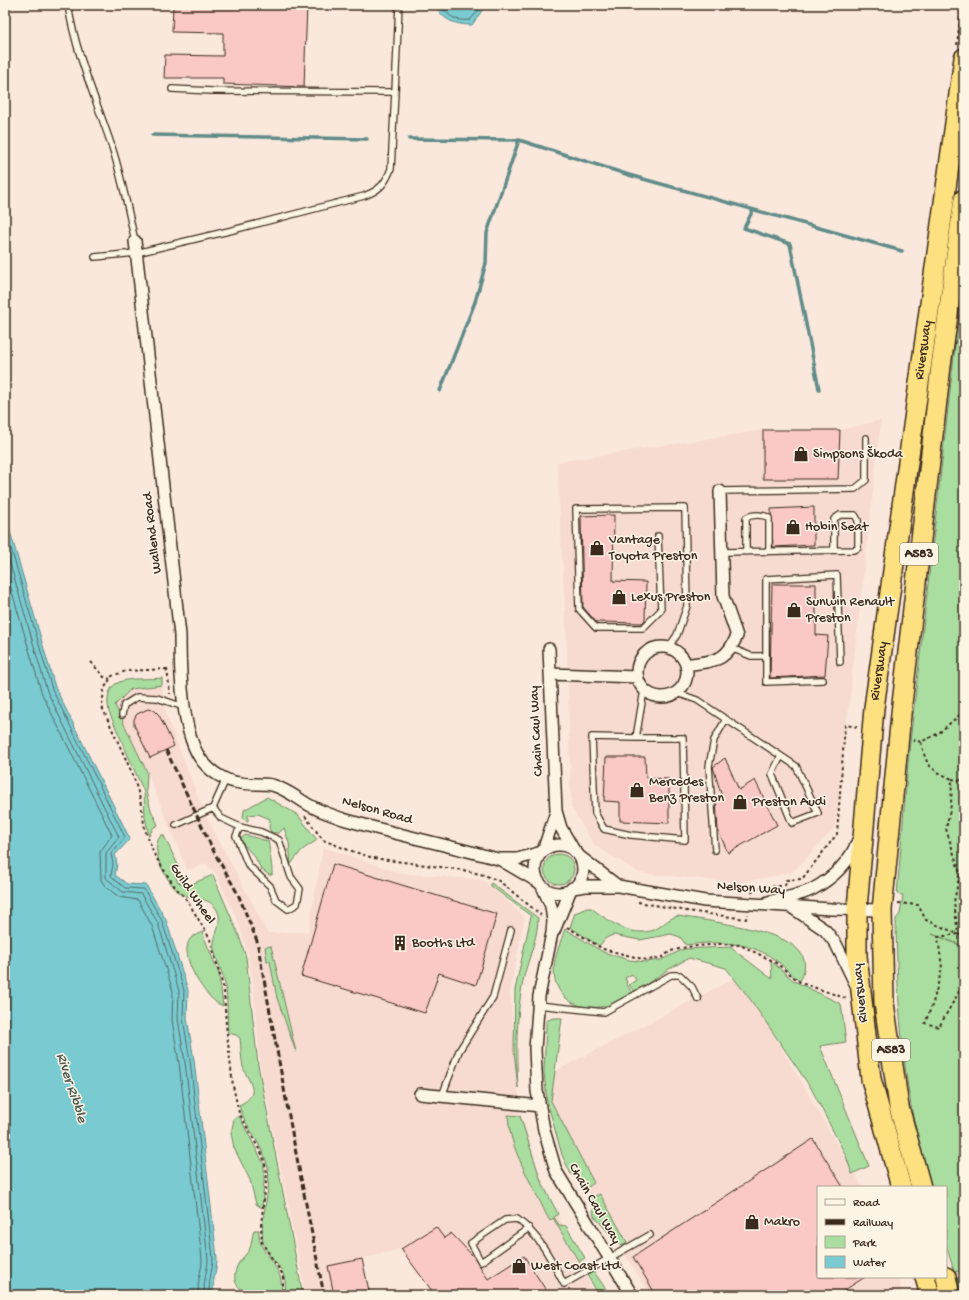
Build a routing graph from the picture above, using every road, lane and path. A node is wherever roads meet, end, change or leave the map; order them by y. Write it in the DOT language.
graph roads {
  1 [pos="68,5"];
  2 [pos="399,5"];
  3 [pos="962,5"];
  4 [pos="960,54"];
  5 [pos="172,89"];
  6 [pos="395,92"];
  7 [pos="964,199"];
  8 [pos="135,241"];
  9 [pos="136,253"];
  10 [pos="96,256"];
  11 [pos="866,438"];
  12 [pos="720,491"];
  13 [pos="658,536"];
  14 [pos="834,550"];
  15 [pos="769,551"];
  16 [pos="721,552"];
  17 [pos="746,552"];
  18 [pos="668,648"];
  19 [pos="732,648"];
  20 [pos="549,649"];
  21 [pos="766,656"];
  22 [pos="91,662"];
  23 [pos="840,662"];
  24 [pos="686,665"];
  25 [pos="167,669"];
  26 [pos="550,674"];
  27 [pos="638,677"];
  28 [pos="110,679"];
  29 [pos="823,680"];
  30 [pos="644,690"];
  31 [pos="677,693"];
  32 [pos="184,707"];
  33 [pos="964,711"];
  34 [pos="122,715"];
  35 [pos="726,719"];
  36 [pos="860,727"];
  37 [pos="636,738"];
  38 [pos="915,740"];
  39 [pos="921,742"];
  40 [pos="781,756"];
  41 [pos="226,779"];
  42 [pos="952,779"];
  43 [pos="964,781"];
  44 [pos="253,784"];
  45 [pos="213,808"];
  46 [pos="556,811"];
  47 [pos="864,823"];
  48 [pos="176,825"];
  49 [pos="240,828"];
  50 [pos="715,850"];
  51 [pos="542,851"];
  52 [pos="576,853"];
  53 [pos="498,859"];
  54 [pos="541,885"];
  55 [pos="618,886"];
  56 [pos="785,886"];
  57 [pos="792,886"];
  58 [pos="572,889"];
  59 [pos="631,900"];
  60 [pos="755,904"];
  61 [pos="790,906"];
  62 [pos="874,907"];
  63 [pos="563,925"];
  64 [pos="511,930"];
  65 [pos="552,933"];
  66 [pos="958,934"];
  67 [pos="964,938"];
  68 [pos="964,983"];
  69 [pos="698,999"];
  70 [pos="861,1001"];
  71 [pos="538,1005"];
  72 [pos="420,1094"];
  73 [pos="442,1096"];
  74 [pos="540,1106"];
  75 [pos="901,1186"];
  76 [pos="921,1186"];
  77 [pos="530,1228"];
  78 [pos="650,1235"];
  79 [pos="610,1259"];
  80 [pos="925,1278"];
  81 [pos="946,1278"];
  82 [pos="283,1295"];
  83 [pos="632,1295"];
  84 [pos="930,1295"];
  85 [pos="950,1295"];
  1 -- 8 [label="lane"];
  2 -- 6 [label="lane"];
  3 -- 4 [label="path"];
  4 -- 47 [label="highway, Riversway / A583"];
  5 -- 6 [label="lane"];
  6 -- 9 [label="lane"];
  7 -- 62 [label="highway, Riversway / A583"];
  8 -- 9 [label="street, Wallend Road"];
  9 -- 10 [label="lane"];
  9 -- 32 [label="street, Wallend Road"];
  11 -- 12 [label="lane"];
  12 -- 16 [label="street"];
  13 -- 18 [label="lane"];
  14 -- 14 [label="lane"];
  14 -- 15 [label="lane"];
  15 -- 17 [label="lane"];
  15 -- 17 [label="lane"];
  16 -- 17 [label="lane"];
  16 -- 19 [label="street"];
  18 -- 24 [label="street"];
  18 -- 27 [label="street"];
  19 -- 21 [label="lane"];
  19 -- 24 [label="street"];
  20 -- 26 [label="street, Chain Caul Way"];
  21 -- 23 [label="lane"];
  21 -- 29 [label="lane"];
  22 -- 28 [label="path"];
  24 -- 31 [label="street"];
  25 -- 28 [label="path"];
  26 -- 27 [label="street"];
  26 -- 46 [label="street, Chain Caul Way"];
  27 -- 30 [label="street"];
  28 -- 82 [label="path, Guild Wheel"];
  30 -- 31 [label="street"];
  30 -- 37 [label="lane"];
  31 -- 35 [label="lane"];
  32 -- 34 [label="lane"];
  32 -- 41 [label="street, Wallend Road"];
  33 -- 39 [label="path"];
  35 -- 40 [label="lane"];
  35 -- 50 [label="lane"];
  36 -- 56 [label="path"];
  37 -- 37 [label="lane"];
  38 -- 39 [label="path"];
  39 -- 42 [label="path"];
  40 -- 40 [label="lane"];
  41 -- 44 [label="street, Wallend Road"];
  41 -- 45 [label="lane"];
  42 -- 43 [label="path"];
  42 -- 66 [label="path"];
  44 -- 53 [label="street, Nelson Road"];
  45 -- 48 [label="lane"];
  45 -- 49 [label="lane"];
  46 -- 51 [label="street, Chain Caul Way"];
  46 -- 52 [label="street, Chain Caul Way"];
  47 -- 60 [label="street"];
  47 -- 62 [label="highway, Riversway / A583"];
  49 -- 49 [label="lane"];
  51 -- 52 [label="street"];
  51 -- 53 [label="street, Nelson Road"];
  51 -- 54 [label="street"];
  52 -- 55 [label="street, Nelson Way"];
  52 -- 58 [label="street"];
  53 -- 54 [label="street, Nelson Road"];
  54 -- 58 [label="street"];
  54 -- 65 [label="street, Chain Caul Way"];
  55 -- 58 [label="street, Nelson Way"];
  55 -- 60 [label="street, Nelson Way"];
  56 -- 57 [label="path"];
  56 -- 60 [label="path"];
  58 -- 65 [label="street, Chain Caul Way"];
  59 -- 60 [label="path"];
  60 -- 61 [label="street, Nelson Way"];
  61 -- 62 [label="street, Nelson Way"];
  61 -- 70 [label="street"];
  62 -- 66 [label="path"];
  62 -- 70 [label="highway, Riversway / A583"];
  62 -- 76 [label="highway, Riversway / A583"];
  63 -- 70 [label="path"];
  64 -- 73 [label="lane"];
  65 -- 71 [label="street, Chain Caul Way"];
  66 -- 67 [label="path"];
  66 -- 68 [label="path"];
  69 -- 71 [label="lane"];
  70 -- 75 [label="highway, Riversway / A583"];
  71 -- 74 [label="street, Chain Caul Way"];
  72 -- 73 [label="street"];
  73 -- 74 [label="street"];
  74 -- 79 [label="street, Chain Caul Way"];
  77 -- 77 [label="lane"];
  77 -- 79 [label="lane"];
  78 -- 79 [label="lane"];
  79 -- 83 [label="street, Chain Caul Way"];
  80 -- 84 [label="highway"];
  81 -- 85 [label="highway"];
}
